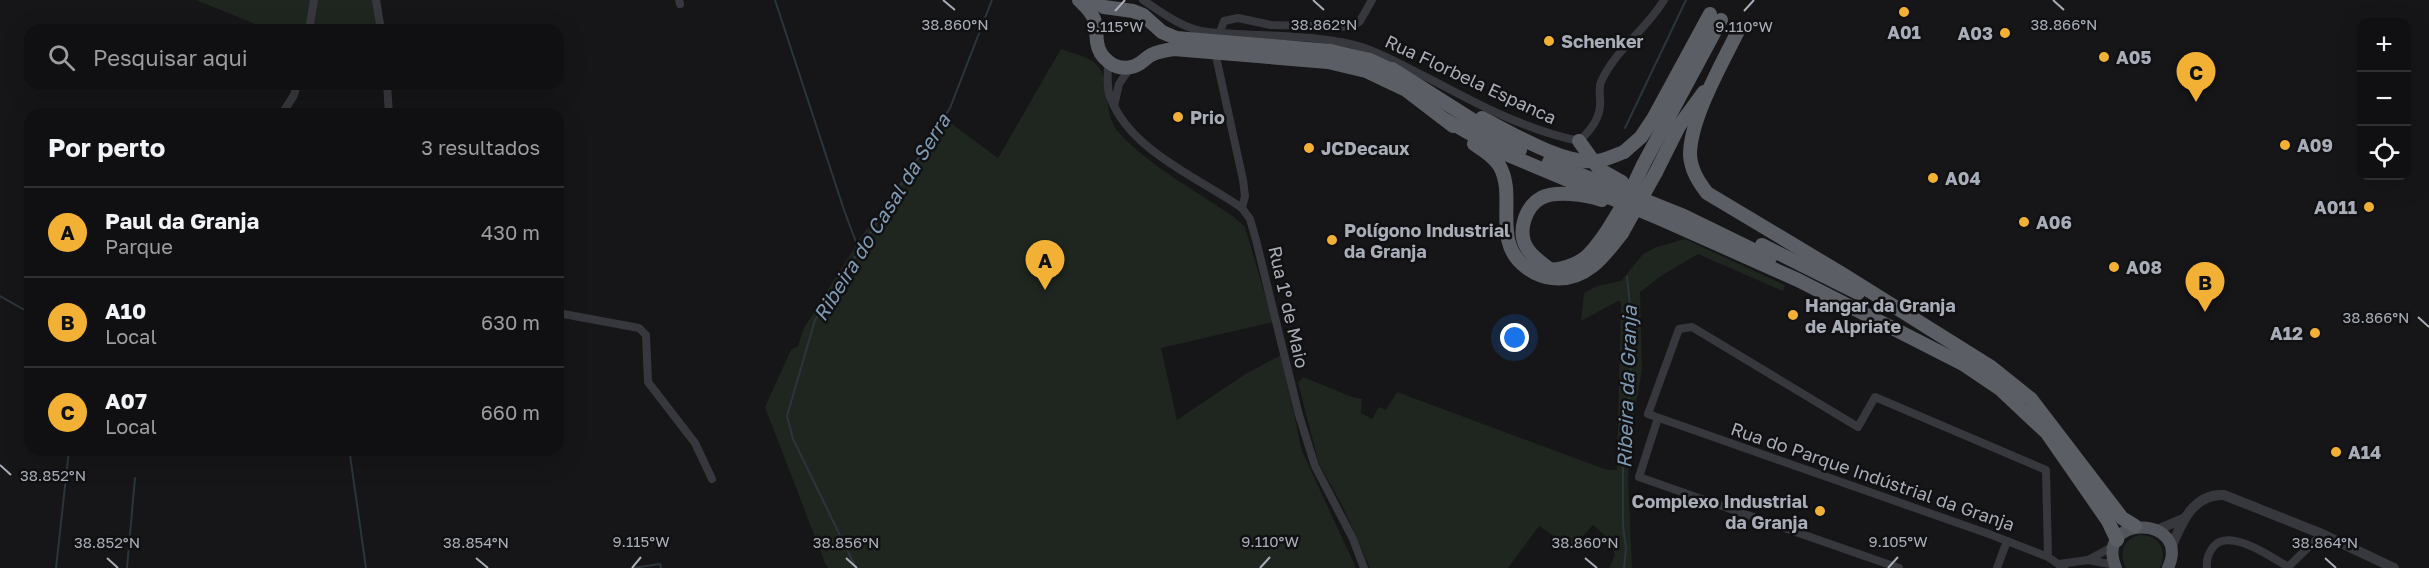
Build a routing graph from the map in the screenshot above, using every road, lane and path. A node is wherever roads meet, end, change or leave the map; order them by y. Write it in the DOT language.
graph roads {
  1 [pos="314,0"];
  2 [pos="376,0"];
  3 [pos="1080,0"];
  4 [pos="1093,0"];
  5 [pos="1143,0"];
  6 [pos="1372,0"];
  7 [pos="1664,0"];
  8 [pos="1121,10"];
  9 [pos="310,24"];
  10 [pos="380,24"];
  11 [pos="1151,24"];
  12 [pos="1739,29"];
  13 [pos="1097,32"];
  14 [pos="1220,32"];
  15 [pos="1149,56"];
  16 [pos="1108,62"];
  17 [pos="1217,62"];
  18 [pos="1130,68"];
  19 [pos="1392,69"];
  20 [pos="1714,80"];
  21 [pos="295,90"];
  22 [pos="387,90"];
  23 [pos="1114,106"];
  24 [pos="286,108"];
  25 [pos="389,108"];
  26 [pos="1446,120"];
  27 [pos="1579,141"];
  28 [pos="1242,208"];
  29 [pos="1661,219"];
  30 [pos="1616,231"];
  31 [pos="564,314"];
  32 [pos="1939,335"];
  33 [pos="1658,418"];
  34 [pos="2054,427"];
  35 [pos="712,479"];
  36 [pos="2185,518"];
  37 [pos="2135,526"];
  38 [pos="2157,530"];
  39 [pos="2322,534"];
  40 [pos="2007,541"];
  41 [pos="2116,543"];
  42 [pos="2171,548"];
  43 [pos="2048,557"];
  44 [pos="2088,560"];
  45 [pos="2062,566"];
  46 [pos="2116,567"];
  47 [pos="1364,568"];
  48 [pos="1899,568"];
  49 [pos="1997,568"];
  50 [pos="2168,568"];
  51 [pos="2207,568"];
  52 [pos="2288,568"];
  53 [pos="2394,568"];
  1 -- 9 [label="street"];
  2 -- 10 [label="street"];
  3 -- 13 [label="highway"];
  4 -- 8 [label="highway"];
  5 -- 14 [label="street, Rua Florbela Espanca"];
  6 -- 14 [label="street"];
  7 -- 27 [label="street"];
  8 -- 11 [label="highway"];
  8 -- 13 [label="highway"];
  11 -- 15 [label="highway"];
  11 -- 19 [label="highway"];
  12 -- 20 [label="highway"];
  13 -- 16 [label="highway"];
  14 -- 27 [label="street, Rua Florbela Espanca"];
  15 -- 18 [label="highway"];
  15 -- 26 [label="highway"];
  16 -- 18 [label="highway"];
  16 -- 23 [label="street"];
  17 -- 28 [label="street"];
  18 -- 23 [label="street"];
  19 -- 30 [label="highway, bridge"];
  19 -- 34 [label="highway"];
  20 -- 30 [label="highway, bridge"];
  20 -- 32 [label="highway"];
  21 -- 24 [label="street"];
  22 -- 25 [label="street"];
  23 -- 28 [label="street"];
  26 -- 29 [label="highway"];
  26 -- 30 [label="highway"];
  27 -- 32 [label="highway"];
  28 -- 47 [label="street, Rua 1º de Maio"];
  29 -- 30 [label="highway"];
  29 -- 41 [label="highway"];
  31 -- 35 [label="street"];
  32 -- 34 [label="highway"];
  33 -- 40 [label="street, Rua do Parque Indústrial da Granja"];
  33 -- 43 [label="street, Rua do Parque Indústrial da Granja"];
  33 -- 48 [label="street"];
  34 -- 37 [label="highway"];
  36 -- 38 [label="street"];
  36 -- 39 [label="street"];
  36 -- 42 [label="street"];
  37 -- 38 [label="main road"];
  37 -- 41 [label="main road"];
  38 -- 42 [label="main road"];
  39 -- 52 [label="street"];
  39 -- 53 [label="street"];
  40 -- 43 [label="street, Rua do Parque Indústrial da Granja"];
  40 -- 49 [label="street"];
  41 -- 44 [label="street, Rua do Parque Indústrial da Granja"];
  41 -- 46 [label="main road"];
  42 -- 50 [label="main road"];
  43 -- 45 [label="street, Rua do Parque Indústrial da Granja"];
  44 -- 45 [label="street, Rua do Parque Indústrial da Granja"];
  44 -- 46 [label="street, Rua do Parque Indústrial da Granja"];
  51 -- 52 [label="street"];
}
